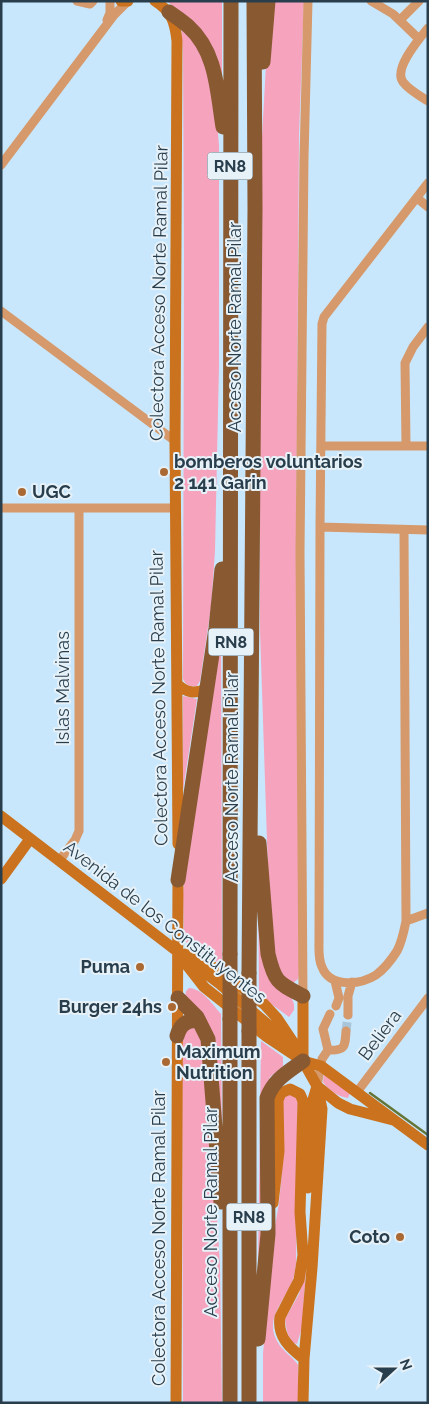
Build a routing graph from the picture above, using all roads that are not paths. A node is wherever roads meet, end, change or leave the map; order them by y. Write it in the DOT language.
graph roads {
  1 [pos="77,1"];
  2 [pos="93,1"];
  3 [pos="110,1"];
  4 [pos="121,1"];
  5 [pos="128,1"];
  6 [pos="155,1"];
  7 [pos="231,1"];
  8 [pos="254,1"];
  9 [pos="268,1"];
  10 [pos="308,1"];
  11 [pos="371,1"];
  12 [pos="419,1"];
  13 [pos="169,12"];
  14 [pos="400,20"];
  15 [pos="428,28"];
  16 [pos="103,29"];
  17 [pos="419,39"];
  18 [pos="428,101"];
  19 [pos="1,165"];
  20 [pos="230,178"];
  21 [pos="428,183"];
  22 [pos="417,198"];
  23 [pos="428,207"];
  24 [pos="255,209"];
  25 [pos="1,311"];
  26 [pos="428,327"];
  27 [pos="231,330"];
  28 [pos="175,442"];
  29 [pos="322,446"];
  30 [pos="406,446"];
  31 [pos="428,446"];
  32 [pos="1,508"];
  33 [pos="175,508"];
  34 [pos="79,509"];
  35 [pos="320,527"];
  36 [pos="404,530"];
  37 [pos="428,530"];
  38 [pos="178,684"];
  39 [pos="206,689"];
  40 [pos="251,742"];
  41 [pos="1,816"];
  42 [pos="30,839"];
  43 [pos="59,861"];
  44 [pos="1,879"];
  45 [pos="178,880"];
  46 [pos="428,913"];
  47 [pos="406,921"];
  48 [pos="178,952"];
  49 [pos="335,981"];
  50 [pos="352,982"];
  51 [pos="303,996"];
  52 [pos="178,998"];
  53 [pos="428,998"];
  54 [pos="336,1006"];
  55 [pos="330,1014"];
  56 [pos="348,1015"];
  57 [pos="199,1021"];
  58 [pos="346,1031"];
  59 [pos="177,1036"];
  60 [pos="328,1050"];
  61 [pos="303,1061"];
  62 [pos="321,1066"];
  63 [pos="317,1086"];
  64 [pos="357,1092"];
  65 [pos="338,1103"];
  66 [pos="393,1120"];
  67 [pos="428,1145"];
  68 [pos="268,1234"];
  69 [pos="303,1255"];
  70 [pos="230,1298"];
  71 [pos="304,1358"];
  72 [pos="176,1403"];
  73 [pos="230,1403"];
  74 [pos="250,1403"];
  75 [pos="303,1403"];
  1 -- 2 [label="street"];
  3 -- 16 [label="street"];
  4 -- 5 [label="street"];
  5 -- 16 [label="street"];
  6 -- 13 [label="street"];
  7 -- 20 [label="highway, Acceso Norte Ramal Pilar / RN8"];
  8 -- 24 [label="highway, Acceso Norte Ramal Pilar / RN8"];
  9 -- 24 [label="highway"];
  10 -- 51 [label="street"];
  11 -- 14 [label="street"];
  12 -- 14 [label="street"];
  13 -- 20 [label="highway"];
  13 -- 28 [label="street, Colectora Acceso Norte Ramal Pilar"];
  14 -- 17 [label="street"];
  15 -- 17 [label="street"];
  16 -- 19 [label="street"];
  17 -- 18 [label="street"];
  20 -- 27 [label="highway, Acceso Norte Ramal Pilar / RN8"];
  21 -- 22 [label="street"];
  22 -- 23 [label="street"];
  22 -- 29 [label="street"];
  24 -- 40 [label="highway, Acceso Norte Ramal Pilar / RN8"];
  25 -- 28 [label="street"];
  26 -- 30 [label="street"];
  27 -- 39 [label="highway"];
  27 -- 70 [label="highway, Acceso Norte Ramal Pilar / RN8, bridge"];
  28 -- 33 [label="street, Colectora Acceso Norte Ramal Pilar"];
  29 -- 30 [label="street"];
  29 -- 35 [label="street"];
  30 -- 31 [label="street"];
  32 -- 34 [label="street"];
  33 -- 34 [label="street"];
  33 -- 38 [label="street, Colectora Acceso Norte Ramal Pilar"];
  34 -- 43 [label="street, Islas Malvinas"];
  35 -- 36 [label="street"];
  35 -- 49 [label="street"];
  36 -- 37 [label="street"];
  36 -- 47 [label="street"];
  38 -- 39 [label="street"];
  38 -- 45 [label="street, Colectora Acceso Norte Ramal Pilar"];
  39 -- 45 [label="highway"];
  40 -- 51 [label="highway"];
  40 -- 74 [label="highway, Acceso Norte Ramal Pilar / RN8, bridge"];
  41 -- 42 [label="street, Avenida de los Constituyentes"];
  42 -- 43 [label="street, Avenida de los Constituyentes"];
  42 -- 44 [label="street"];
  43 -- 48 [label="street, Avenida de los Constituyentes"];
  45 -- 48 [label="street, Colectora Acceso Norte Ramal Pilar"];
  46 -- 47 [label="street"];
  47 -- 50 [label="street"];
  48 -- 52 [label="street, Colectora Acceso Norte Ramal Pilar"];
  48 -- 61 [label="street, Avenida de los Constituyentes"];
  49 -- 50 [label="street"];
  49 -- 54 [label="street"];
  50 -- 56 [label="street"];
  51 -- 61 [label="street"];
  52 -- 57 [label="highway"];
  52 -- 59 [label="street, Colectora Acceso Norte Ramal Pilar"];
  53 -- 64 [label="street, Beliera"];
  55 -- 60 [label="street"];
  57 -- 59 [label="highway"];
  57 -- 70 [label="highway"];
  58 -- 60 [label="street"];
  59 -- 72 [label="street, Colectora Acceso Norte Ramal Pilar"];
  60 -- 62 [label="street"];
  61 -- 62 [label="street, Avenida de los Constituyentes"];
  61 -- 63 [label="street, Avenida de los Constituyentes"];
  61 -- 68 [label="highway"];
  62 -- 63 [label="street"];
  62 -- 64 [label="street, Avenida de los Constituyentes"];
  63 -- 65 [label="street, Avenida de los Constituyentes"];
  63 -- 69 [label="street"];
  63 -- 71 [label="street"];
  64 -- 65 [label="street"];
  64 -- 66 [label="street, Avenida de los Constituyentes"];
  65 -- 66 [label="street, Avenida de los Constituyentes"];
  66 -- 67 [label="street, Avenida de los Constituyentes"];
  68 -- 69 [label="street"];
  68 -- 74 [label="highway"];
  69 -- 71 [label="street"];
  70 -- 73 [label="highway, Acceso Norte Ramal Pilar / RN8"];
  71 -- 75 [label="street"];
}
